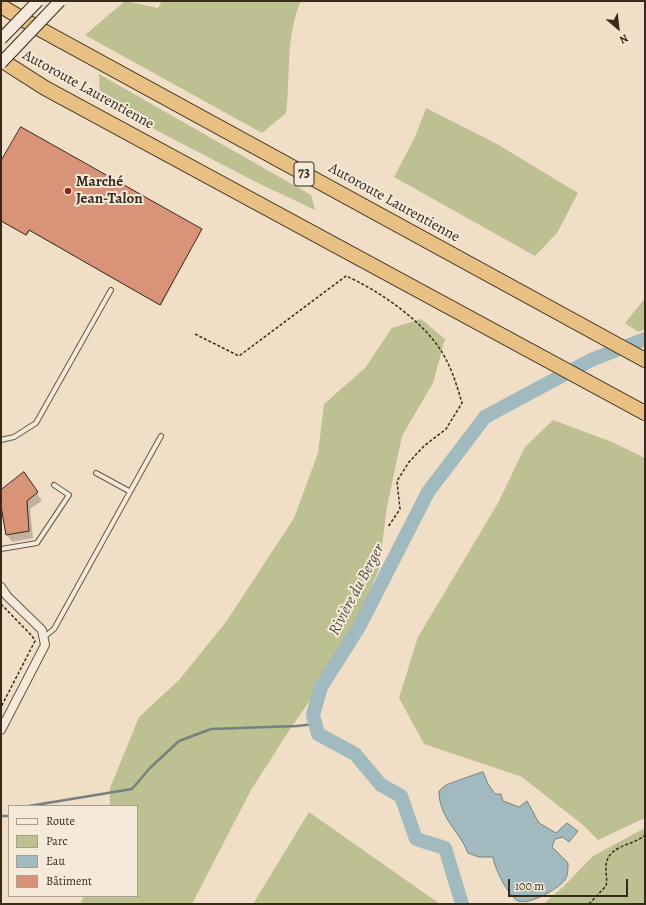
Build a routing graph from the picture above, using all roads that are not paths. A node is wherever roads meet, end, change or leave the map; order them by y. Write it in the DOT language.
graph roads {
  1 [pos="38,1"];
  2 [pos="60,1"];
  3 [pos="1,6"];
  4 [pos="1,39"];
  5 [pos="1,60"];
  6 [pos="1,63"];
  7 [pos="111,290"];
  8 [pos="645,360"];
  9 [pos="645,413"];
  10 [pos="161,436"];
  11 [pos="1,440"];
  12 [pos="96,473"];
  13 [pos="54,485"];
  14 [pos="129,491"];
  15 [pos="1,549"];
  16 [pos="1,587"];
  17 [pos="44,637"];
  18 [pos="2,728"];
  1 -- 4 [label="street, bridge"];
  2 -- 6 [label="street, bridge"];
  3 -- 8 [label="highway, Autoroute Laurentienne / 73"];
  5 -- 9 [label="highway, Autoroute Laurentienne"];
  7 -- 11 [label="lane"];
  10 -- 14 [label="lane"];
  12 -- 14 [label="lane"];
  13 -- 15 [label="lane"];
  14 -- 17 [label="lane"];
  16 -- 17 [label="street"];
  17 -- 18 [label="street"];
}
